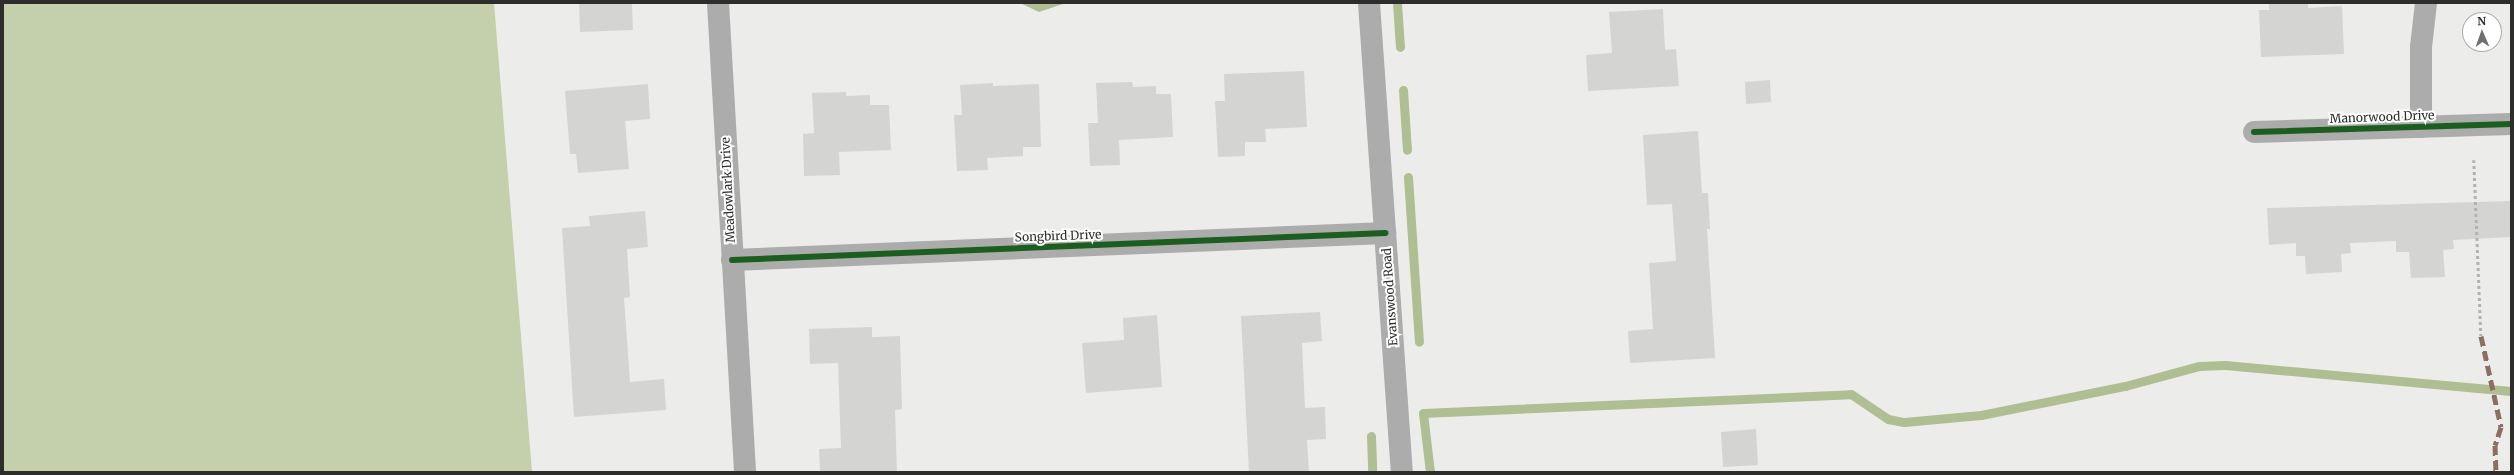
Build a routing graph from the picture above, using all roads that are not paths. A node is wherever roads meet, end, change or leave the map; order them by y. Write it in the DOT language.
graph roads {
  1 [pos="718,3"];
  2 [pos="1369,3"];
  3 [pos="2426,3"];
  4 [pos="2511,124"];
  5 [pos="2421,127"];
  6 [pos="2254,132"];
  7 [pos="1385,233"];
  8 [pos="732,260"];
  9 [pos="745,472"];
  10 [pos="1402,472"];
  1 -- 8 [label="street, Meadowlark Drive"];
  2 -- 7 [label="street, Evanswood Road"];
  3 -- 5 [label="street"];
  4 -- 5 [label="street, Manorwood Drive"];
  5 -- 6 [label="street, Manorwood Drive"];
  7 -- 8 [label="street, Songbird Drive"];
  7 -- 10 [label="street, Evanswood Road"];
  8 -- 9 [label="street, Meadowlark Drive"];
}
